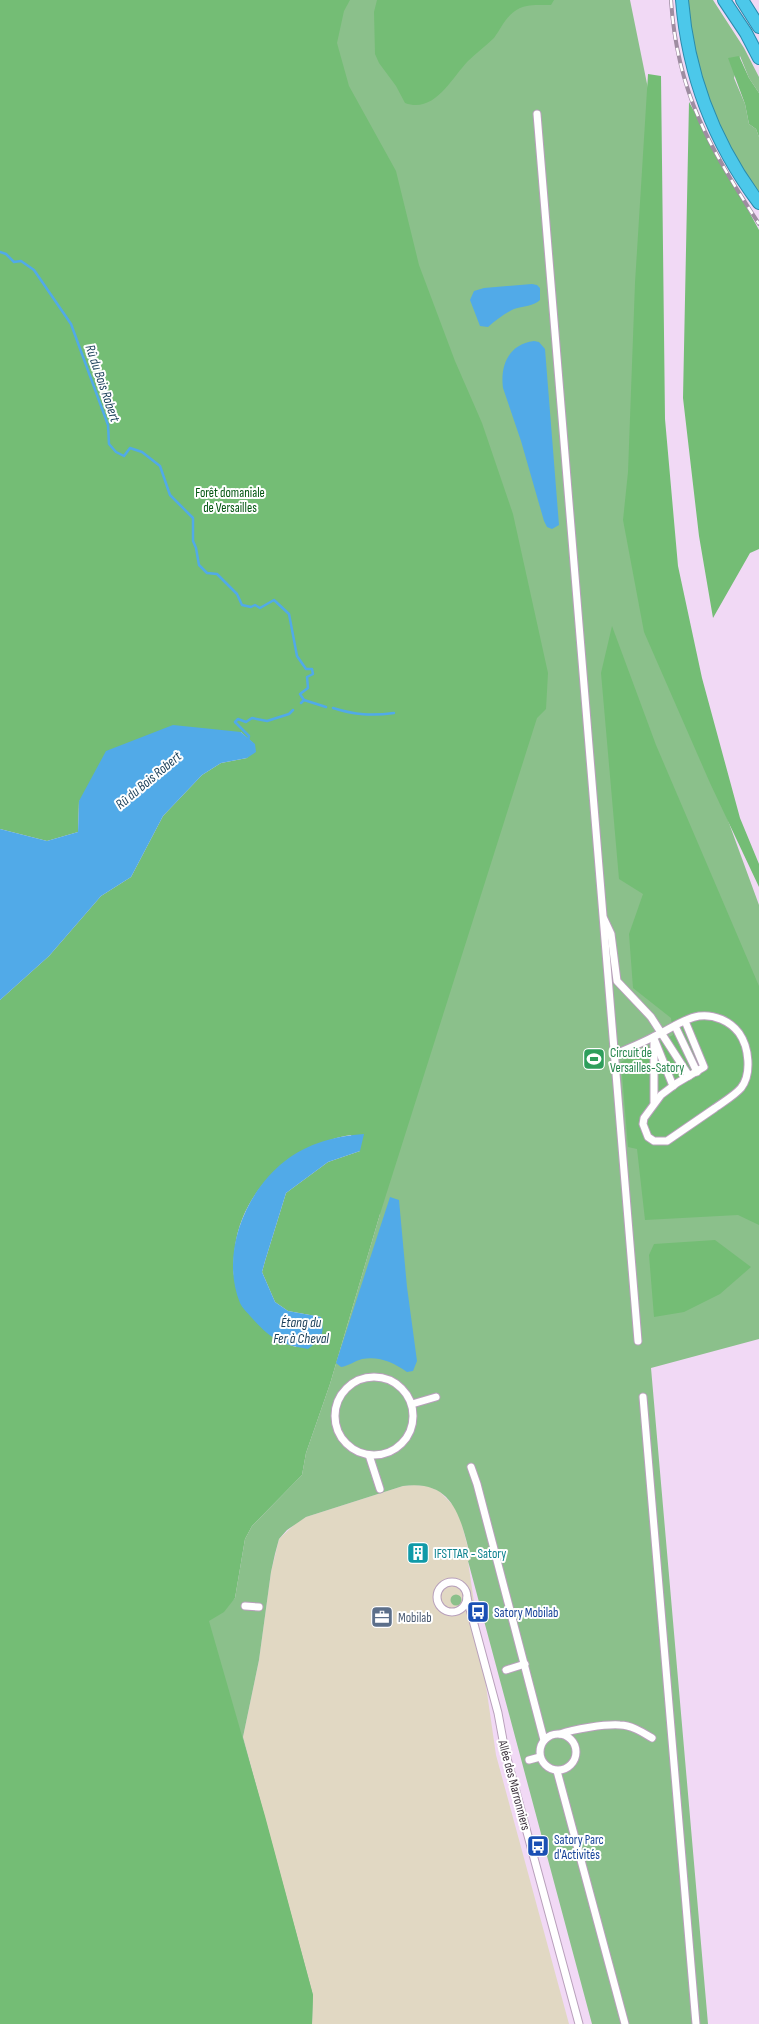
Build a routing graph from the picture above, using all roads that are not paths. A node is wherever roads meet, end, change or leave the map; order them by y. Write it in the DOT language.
graph roads {
  1 [pos="682,0"];
  2 [pos="724,0"];
  3 [pos="742,0"];
  4 [pos="759,27"];
  5 [pos="759,58"];
  6 [pos="536,114"];
  7 [pos="759,203"];
  8 [pos="602,917"];
  9 [pos="685,1021"];
  10 [pos="676,1026"];
  11 [pos="662,1033"];
  12 [pos="654,1037"];
  13 [pos="614,1055"];
  14 [pos="697,1072"];
  15 [pos="689,1076"];
  16 [pos="673,1086"];
  17 [pos="654,1102"];
  18 [pos="638,1341"];
  19 [pos="436,1397"];
  20 [pos="643,1397"];
  21 [pos="412,1404"];
  22 [pos="369,1455"];
  23 [pos="471,1467"];
  24 [pos="380,1489"];
  25 [pos="467,1598"];
  26 [pos="245,1606"];
  27 [pos="259,1607"];
  28 [pos="461,1609"];
  29 [pos="472,1615"];
  30 [pos="525,1664"];
  31 [pos="506,1670"];
  32 [pos="560,1734"];
  33 [pos="652,1738"];
  34 [pos="544,1740"];
  35 [pos="540,1757"];
  36 [pos="529,1760"];
  37 [pos="557,1771"];
  38 [pos="579,2024"];
  39 [pos="625,2024"];
  40 [pos="696,2024"];
  1 -- 7 [label="highway"];
  2 -- 5 [label="highway"];
  3 -- 4 [label="highway"];
  6 -- 8 [label="street"];
  8 -- 11 [label="street"];
  8 -- 13 [label="street"];
  9 -- 10 [label="street"];
  9 -- 14 [label="street"];
  9 -- 17 [label="street"];
  10 -- 11 [label="street"];
  10 -- 14 [label="street"];
  11 -- 12 [label="street"];
  11 -- 15 [label="street"];
  12 -- 13 [label="street"];
  12 -- 16 [label="street"];
  12 -- 17 [label="street"];
  13 -- 18 [label="street"];
  14 -- 15 [label="street"];
  15 -- 16 [label="street"];
  16 -- 17 [label="street"];
  19 -- 21 [label="street"];
  20 -- 40 [label="street"];
  21 -- 22 [label="street"];
  21 -- 22 [label="street"];
  22 -- 24 [label="street"];
  23 -- 30 [label="street"];
  25 -- 28 [label="street"];
  25 -- 28 [label="street, Allée des Marronniers"];
  25 -- 29 [label="street, Allée des Marronniers"];
  26 -- 27 [label="street"];
  28 -- 29 [label="street, Allée des Marronniers"];
  29 -- 38 [label="street, Allée des Marronniers"];
  30 -- 31 [label="street"];
  30 -- 34 [label="street"];
  32 -- 33 [label="street"];
  32 -- 34 [label="street"];
  32 -- 37 [label="street"];
  34 -- 35 [label="street"];
  35 -- 36 [label="street"];
  35 -- 37 [label="street"];
  37 -- 39 [label="street"];
}
